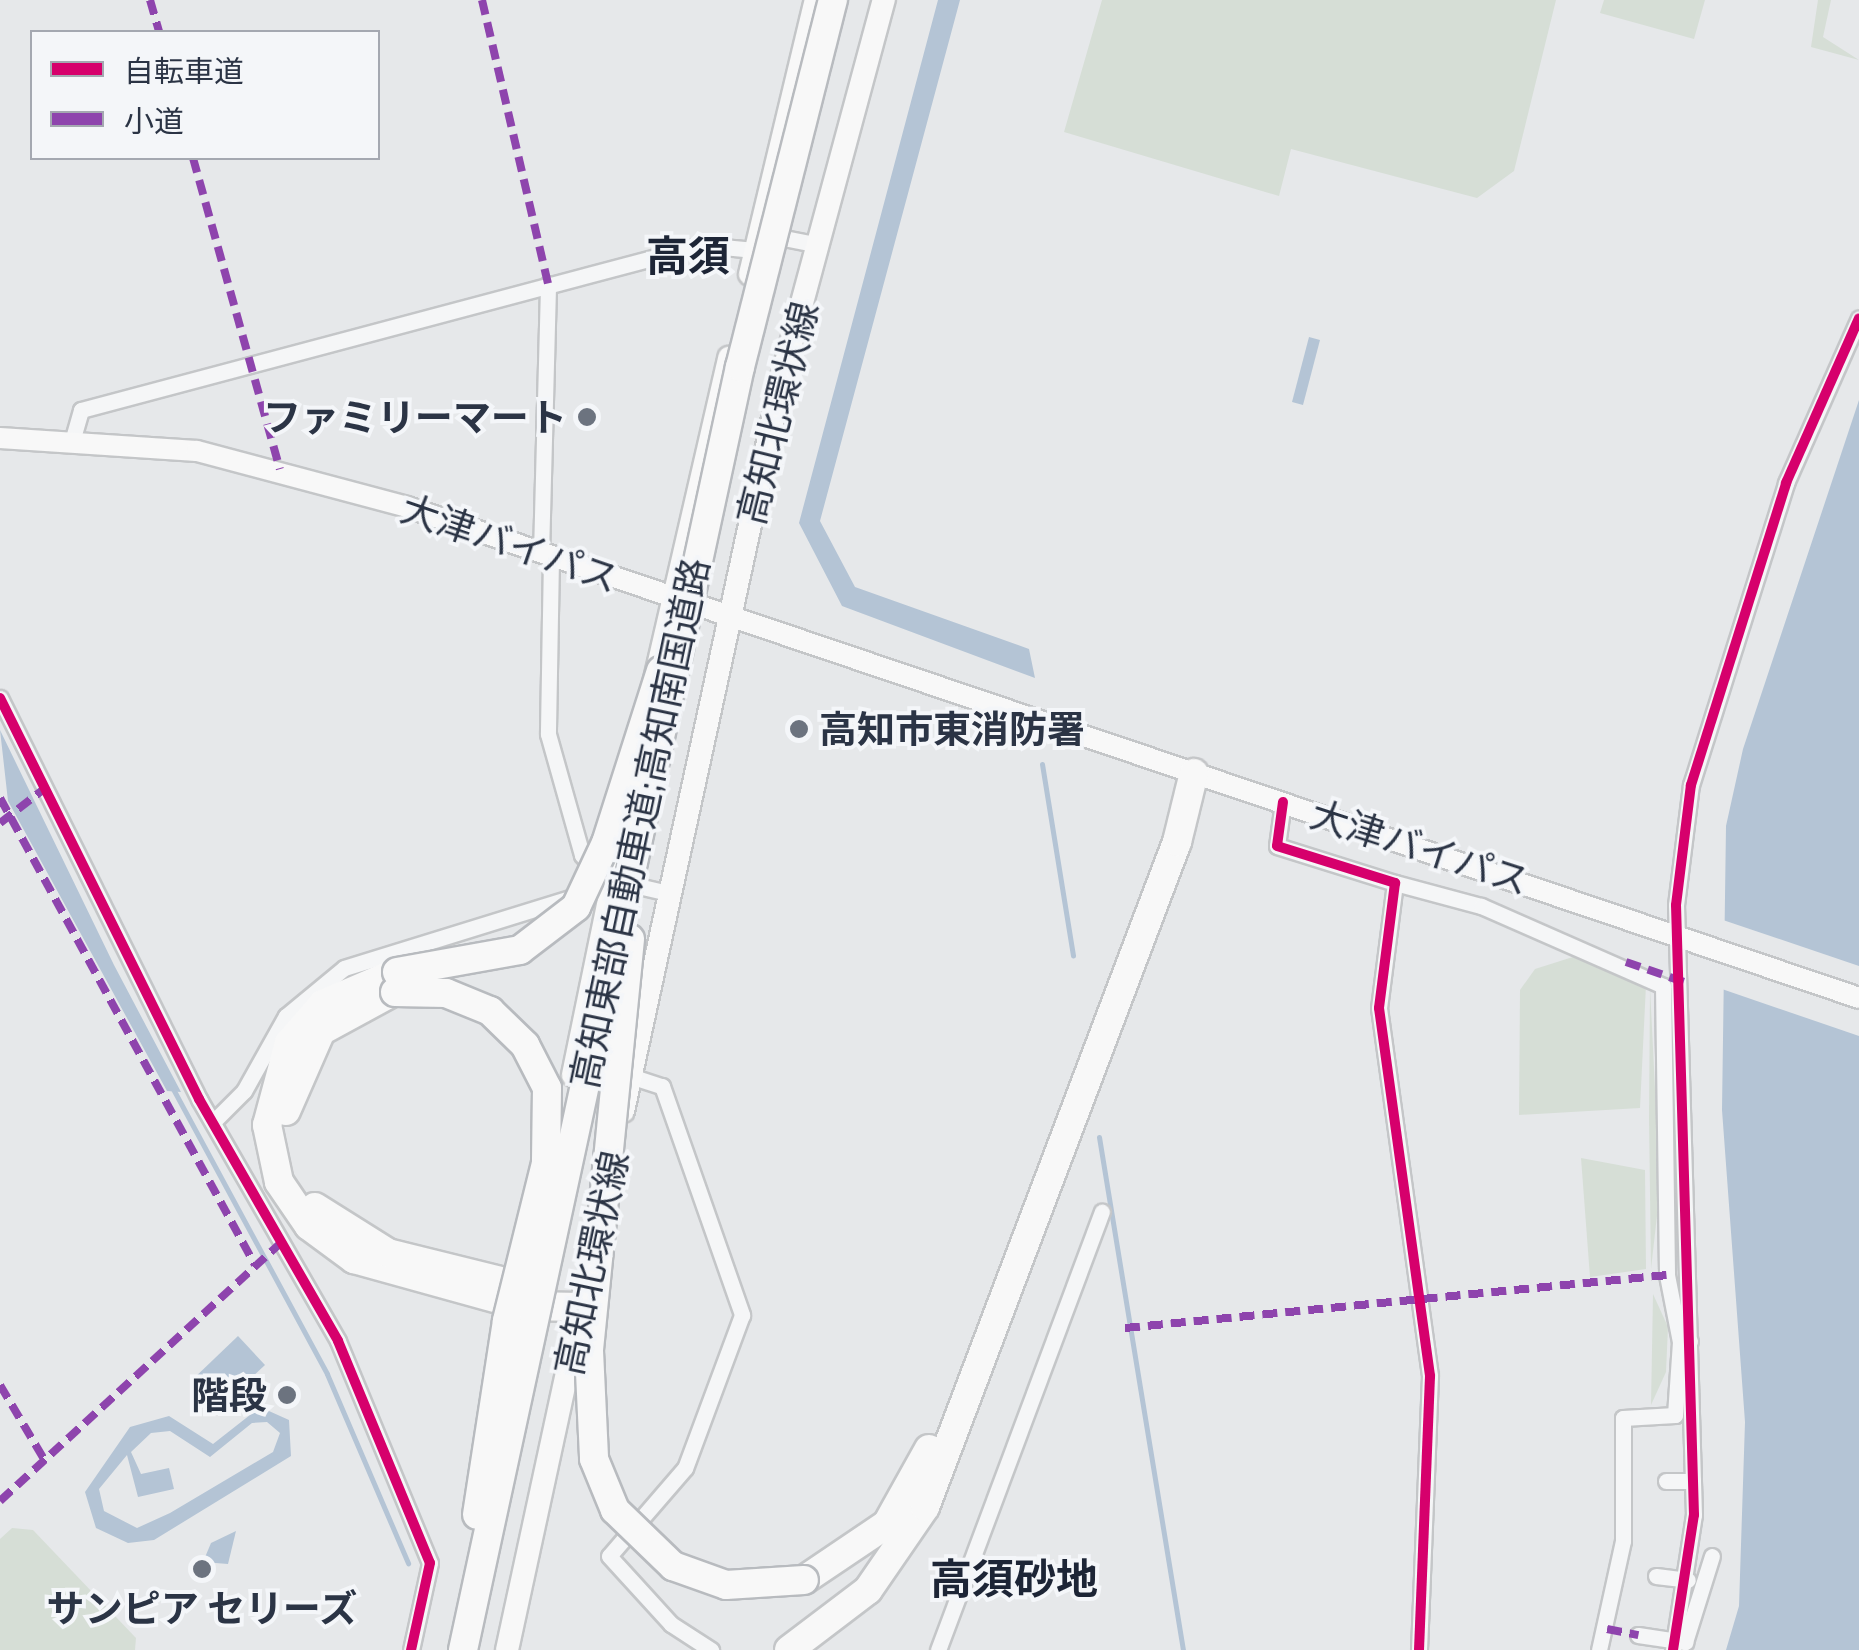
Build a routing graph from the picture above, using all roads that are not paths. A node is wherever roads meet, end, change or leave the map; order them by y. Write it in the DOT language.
graph roads {
  1 [pos="816,0"];
  2 [pos="834,0"];
  3 [pos="884,0"];
  4 [pos="758,242"];
  5 [pos="818,245"];
  6 [pos="548,284"];
  7 [pos="1859,318"];
  8 [pos="0,438"];
  9 [pos="74,438"];
  10 [pos="546,556"];
  11 [pos="693,580"];
  12 [pos="671,598"];
  13 [pos="730,618"];
  14 [pos="0,698"];
  15 [pos="662,735"];
  16 [pos="1194,774"];
  17 [pos="1283,802"];
  18 [pos="1395,883"];
  19 [pos="611,888"];
  20 [pos="668,893"];
  21 [pos="1684,939"];
  22 [pos="396,982"];
  23 [pos="1859,998"];
  24 [pos="576,1065"];
  25 [pos="631,1076"];
  26 [pos="214,1121"];
  27 [pos="1102,1212"];
  28 [pos="526,1296"];
  29 [pos="582,1308"];
  30 [pos="1686,1341"];
  31 [pos="1666,1481"];
  32 [pos="1693,1481"];
  33 [pos="1712,1556"];
  34 [pos="1656,1576"];
  35 [pos="1688,1580"];
  36 [pos="1638,1635"];
  37 [pos="1674,1645"];
  38 [pos="410,1650"];
  39 [pos="456,1650"];
  40 [pos="507,1650"];
  41 [pos="711,1650"];
  42 [pos="789,1650"];
  43 [pos="938,1650"];
  44 [pos="1418,1650"];
  45 [pos="1599,1650"];
  1 -- 4 [label="main road, 高知北環状線"];
  2 -- 11 [label="highway, 高知東部自動車道;高知南国道路, bridge"];
  3 -- 5 [label="main road, 高知北環状線"];
  4 -- 5 [label="street"];
  4 -- 6 [label="street"];
  4 -- 12 [label="main road, 高知北環状線"];
  5 -- 13 [label="main road, 高知北環状線"];
  6 -- 9 [label="street"];
  6 -- 10 [label="street"];
  7 -- 21 [label="street"];
  8 -- 9 [label="main road, 大津バイパス"];
  9 -- 10 [label="main road, 大津バイパス"];
  10 -- 12 [label="main road, 大津バイパス"];
  10 -- 19 [label="street"];
  11 -- 15 [label="highway, 高知東部自動車道;高知南国道路, bridge"];
  11 -- 22 [label="highway, bridge"];
  12 -- 13 [label="main road, 大津バイパス"];
  12 -- 19 [label="main road, 高知北環状線"];
  13 -- 16 [label="main road, 大津バイパス"];
  13 -- 20 [label="main road, 高知北環状線"];
  14 -- 26 [label="street"];
  15 -- 16 [label="highway, bridge"];
  15 -- 39 [label="highway, 高知東部自動車道;高知南国道路, bridge"];
  16 -- 17 [label="main road, 大津バイパス"];
  16 -- 42 [label="highway"];
  17 -- 18 [label="street"];
  17 -- 21 [label="main road, 大津バイパス"];
  18 -- 30 [label="street"];
  18 -- 44 [label="street"];
  19 -- 20 [label="street"];
  19 -- 24 [label="main road, 高知北環状線"];
  19 -- 26 [label="street"];
  20 -- 25 [label="main road, 高知北環状線"];
  21 -- 23 [label="main road, 大津バイパス"];
  21 -- 30 [label="street"];
  22 -- 28 [label="highway"];
  22 -- 39 [label="highway, bridge"];
  24 -- 25 [label="street"];
  24 -- 28 [label="main road, 高知北環状線"];
  25 -- 29 [label="main road, 高知北環状線"];
  25 -- 41 [label="street"];
  26 -- 38 [label="street"];
  27 -- 43 [label="street"];
  28 -- 29 [label="highway"];
  28 -- 39 [label="main road, 高知北環状線"];
  29 -- 40 [label="main road, 高知北環状線"];
  30 -- 32 [label="street"];
  30 -- 45 [label="street"];
  31 -- 32 [label="street"];
  32 -- 35 [label="street"];
  33 -- 37 [label="street"];
  34 -- 35 [label="street"];
  35 -- 37 [label="street"];
  36 -- 37 [label="street"];
}
